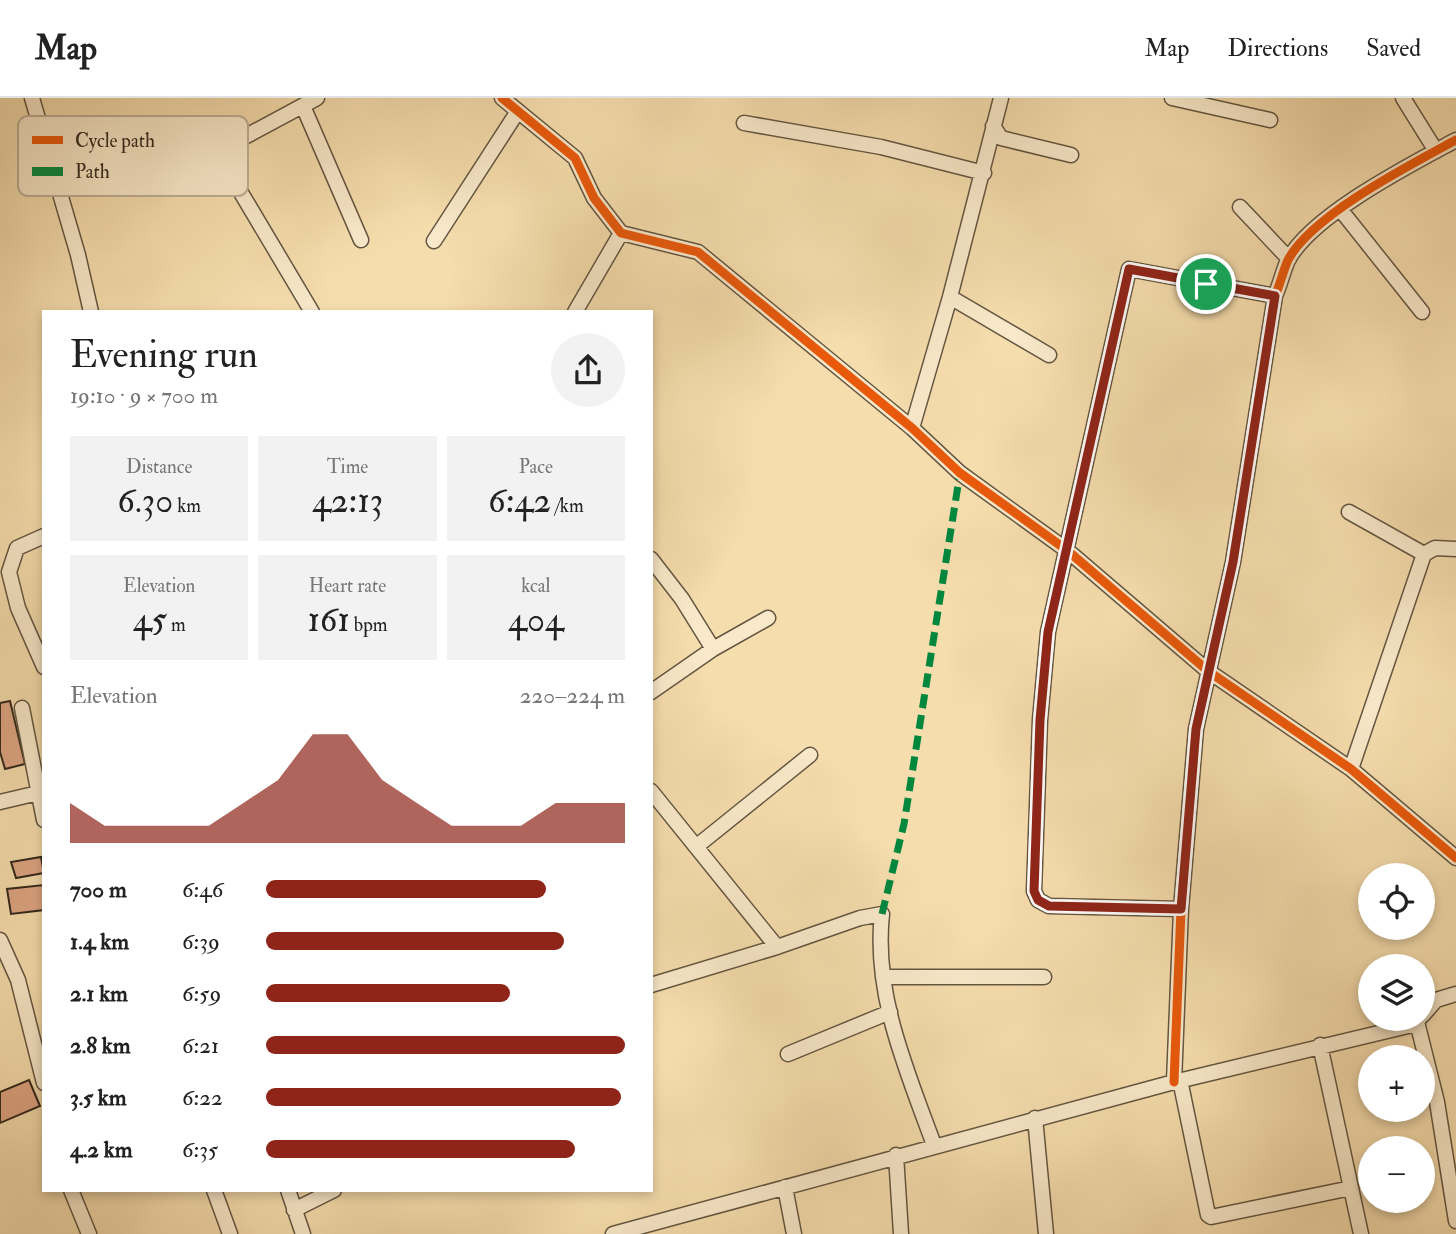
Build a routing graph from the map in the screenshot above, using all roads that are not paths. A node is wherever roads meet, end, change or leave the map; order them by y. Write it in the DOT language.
graph roads {
  1 [pos="33,98"];
  2 [pos="317,98"];
  3 [pos="502,98"];
  4 [pos="1001,98"];
  5 [pos="1172,98"];
  6 [pos="1403,98"];
  7 [pos="303,106"];
  8 [pos="518,111"];
  9 [pos="38,116"];
  10 [pos="1270,120"];
  11 [pos="744,123"];
  12 [pos="993,126"];
  13 [pos="248,135"];
  14 [pos="1456,140"];
  15 [pos="1436,151"];
  16 [pos="1071,155"];
  17 [pos="984,173"];
  18 [pos="60,196"];
  19 [pos="243,196"];
  20 [pos="1240,207"];
  21 [pos="1340,209"];
  22 [pos="621,233"];
  23 [pos="361,240"];
  24 [pos="434,241"];
  25 [pos="1289,259"];
  26 [pos="1275,296"];
  27 [pos="950,297"];
  28 [pos="90,310"];
  29 [pos="311,310"];
  30 [pos="576,310"];
  31 [pos="1423,312"];
  32 [pos="1049,355"];
  33 [pos="912,428"];
  34 [pos="1349,512"];
  35 [pos="42,537"];
  36 [pos="1456,549"];
  37 [pos="1068,551"];
  38 [pos="1424,554"];
  39 [pos="653,562"];
  40 [pos="768,618"];
  41 [pos="713,649"];
  42 [pos="42,662"];
  43 [pos="1208,671"];
  44 [pos="653,690"];
  45 [pos="22,708"];
  46 [pos="810,755"];
  47 [pos="1351,769"];
  48 [pos="38,793"];
  49 [pos="653,793"];
  50 [pos="0,802"];
  51 [pos="42,811"];
  52 [pos="697,846"];
  53 [pos="1456,858"];
  54 [pos="1181,909"];
  55 [pos="0,940"];
  56 [pos="777,947"];
  57 [pos="883,977"];
  58 [pos="1044,977"];
  59 [pos="653,984"];
  60 [pos="1456,994"];
  61 [pos="1435,1001"];
  62 [pos="890,1012"];
  63 [pos="1372,1031"];
  64 [pos="1423,1031"];
  65 [pos="1320,1045"];
  66 [pos="788,1054"];
  67 [pos="42,1075"];
  68 [pos="1177,1081"];
  69 [pos="1035,1118"];
  70 [pos="934,1145"];
  71 [pos="896,1155"];
  72 [pos="785,1187"];
  73 [pos="1351,1188"];
  74 [pos="72,1192"];
  75 [pos="215,1192"];
  76 [pos="289,1192"];
  77 [pos="330,1192"];
  78 [pos="294,1210"];
  79 [pos="1456,1221"];
  80 [pos="89,1234"];
  81 [pos="230,1234"];
  82 [pos="303,1234"];
  83 [pos="614,1234"];
  84 [pos="794,1234"];
  85 [pos="901,1234"];
  86 [pos="1046,1234"];
  87 [pos="1361,1234"];
  1 -- 9 [label="street"];
  2 -- 7 [label="street"];
  3 -- 8 [label="street"];
  4 -- 12 [label="street"];
  5 -- 10 [label="street"];
  6 -- 15 [label="street"];
  7 -- 13 [label="street"];
  7 -- 23 [label="street"];
  8 -- 22 [label="street"];
  8 -- 24 [label="street"];
  11 -- 17 [label="street"];
  12 -- 16 [label="street"];
  12 -- 17 [label="street"];
  14 -- 15 [label="street"];
  15 -- 21 [label="street"];
  17 -- 27 [label="street"];
  18 -- 28 [label="street"];
  19 -- 29 [label="street"];
  20 -- 25 [label="street"];
  21 -- 25 [label="street"];
  21 -- 31 [label="street"];
  22 -- 30 [label="street"];
  22 -- 33 [label="street"];
  25 -- 26 [label="street"];
  26 -- 37 [label="street"];
  26 -- 43 [label="street"];
  27 -- 32 [label="street"];
  27 -- 33 [label="street"];
  33 -- 37 [label="street"];
  34 -- 38 [label="street"];
  35 -- 42 [label="street"];
  36 -- 38 [label="street"];
  37 -- 43 [label="street"];
  37 -- 54 [label="street"];
  38 -- 47 [label="street"];
  39 -- 41 [label="street"];
  40 -- 41 [label="street"];
  41 -- 44 [label="street"];
  43 -- 47 [label="street"];
  43 -- 54 [label="street"];
  45 -- 48 [label="street"];
  46 -- 52 [label="street"];
  47 -- 53 [label="street"];
  48 -- 50 [label="street"];
  48 -- 51 [label="street"];
  49 -- 52 [label="street"];
  52 -- 56 [label="street"];
  54 -- 68 [label="street"];
  55 -- 67 [label="street"];
  56 -- 57 [label="street"];
  56 -- 59 [label="street"];
  57 -- 58 [label="street"];
  57 -- 62 [label="street"];
  60 -- 61 [label="street"];
  62 -- 66 [label="street"];
  62 -- 70 [label="street"];
  63 -- 65 [label="street"];
  64 -- 79 [label="street"];
  65 -- 68 [label="street"];
  65 -- 73 [label="street"];
  68 -- 69 [label="street"];
  68 -- 73 [label="street"];
  69 -- 70 [label="street"];
  69 -- 86 [label="street"];
  70 -- 71 [label="street"];
  71 -- 72 [label="street"];
  71 -- 85 [label="street"];
  72 -- 83 [label="street"];
  72 -- 84 [label="street"];
  73 -- 87 [label="street"];
  74 -- 80 [label="street"];
  75 -- 81 [label="street"];
  76 -- 78 [label="street"];
  77 -- 78 [label="street"];
  78 -- 82 [label="street"];
}
